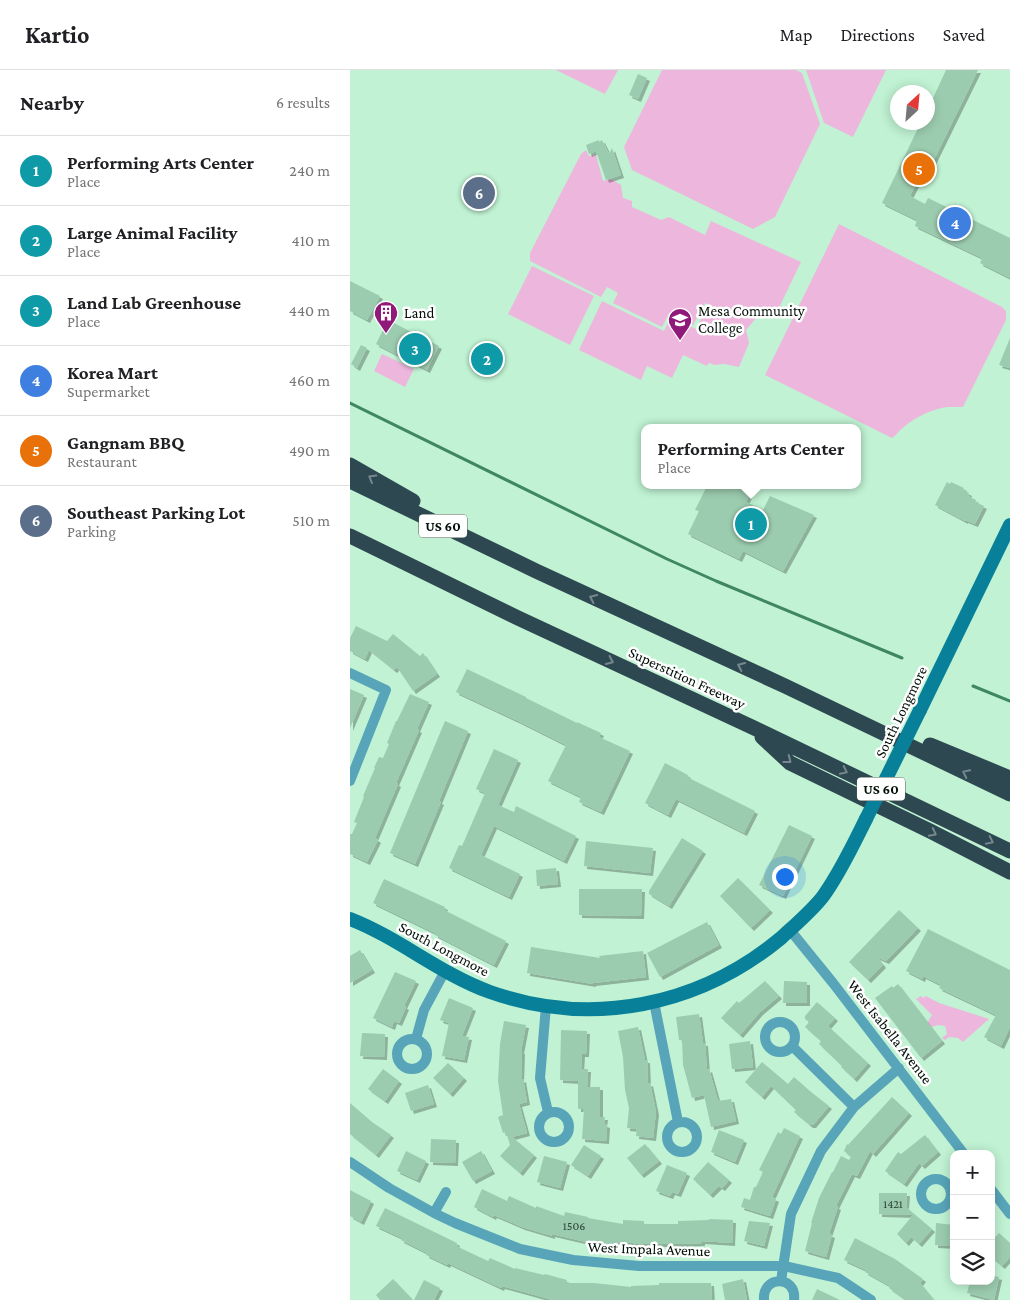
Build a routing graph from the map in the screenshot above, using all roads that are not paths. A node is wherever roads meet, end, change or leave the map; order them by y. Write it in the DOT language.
graph roads {
  1 [pos="350,465"];
  2 [pos="350,481"];
  3 [pos="1010,525"];
  4 [pos="350,536"];
  5 [pos="350,542"];
  6 [pos="536,572"];
  7 [pos="518,618"];
  8 [pos="350,673"];
  9 [pos="785,686"];
  10 [pos="752,727"];
  11 [pos="1010,778"];
  12 [pos="350,781"];
  13 [pos="1010,794"];
  14 [pos="1010,851"];
  15 [pos="1010,872"];
  16 [pos="350,919"];
  17 [pos="790,930"];
  18 [pos="445,971"];
  19 [pos="654,1002"];
  20 [pos="546,1006"];
  21 [pos="416,1039"];
  22 [pos="792,1046"];
  23 [pos="899,1068"];
  24 [pos="854,1108"];
  25 [pos="548,1112"];
  26 [pos="678,1122"];
  27 [pos="961,1150"];
  28 [pos="350,1162"];
  29 [pos="446,1192"];
  30 [pos="995,1194"];
  31 [pos="434,1213"];
  32 [pos="1010,1214"];
  33 [pos="784,1266"];
  34 [pos="781,1281"];
  35 [pos="764,1300"];
  36 [pos="794,1300"];
  37 [pos="871,1300"];
  6 -- 1 [label="highway, one-way"];
  2 -- 6 [label="highway, US 60"];
  3 -- 17 [label="street, South Longmore, bridge"];
  4 -- 7 [label="highway, Superstition Freeway / US 60"];
  5 -- 7 [label="highway"];
  9 -- 6 [label="highway, US 60, one-way"];
  7 -- 10 [label="highway, Superstition Freeway / US 60, one-way"];
  8 -- 12 [label="street"];
  9 -- 11 [label="highway"];
  13 -- 9 [label="highway, US 60, one-way"];
  10 -- 14 [label="highway, Superstition Freeway / US 60, one-way"];
  10 -- 15 [label="highway, one-way"];
  16 -- 18 [label="street, South Longmore"];
  17 -- 19 [label="street, South Longmore"];
  17 -- 23 [label="street, West Isabella Avenue"];
  18 -- 20 [label="street, South Longmore"];
  18 -- 21 [label="street"];
  19 -- 20 [label="street, South Longmore"];
  19 -- 26 [label="street"];
  20 -- 25 [label="street"];
  22 -- 24 [label="street"];
  23 -- 24 [label="street"];
  23 -- 27 [label="street, West Isabella Avenue"];
  24 -- 33 [label="street"];
  28 -- 31 [label="street, West Impala Avenue"];
  29 -- 31 [label="street"];
  30 -- 32 [label="street"];
  31 -- 33 [label="street, West Impala Avenue"];
  33 -- 34 [label="street"];
  33 -- 37 [label="street, West Impala Avenue"];
  34 -- 35 [label="street"];
  34 -- 36 [label="street"];
}
